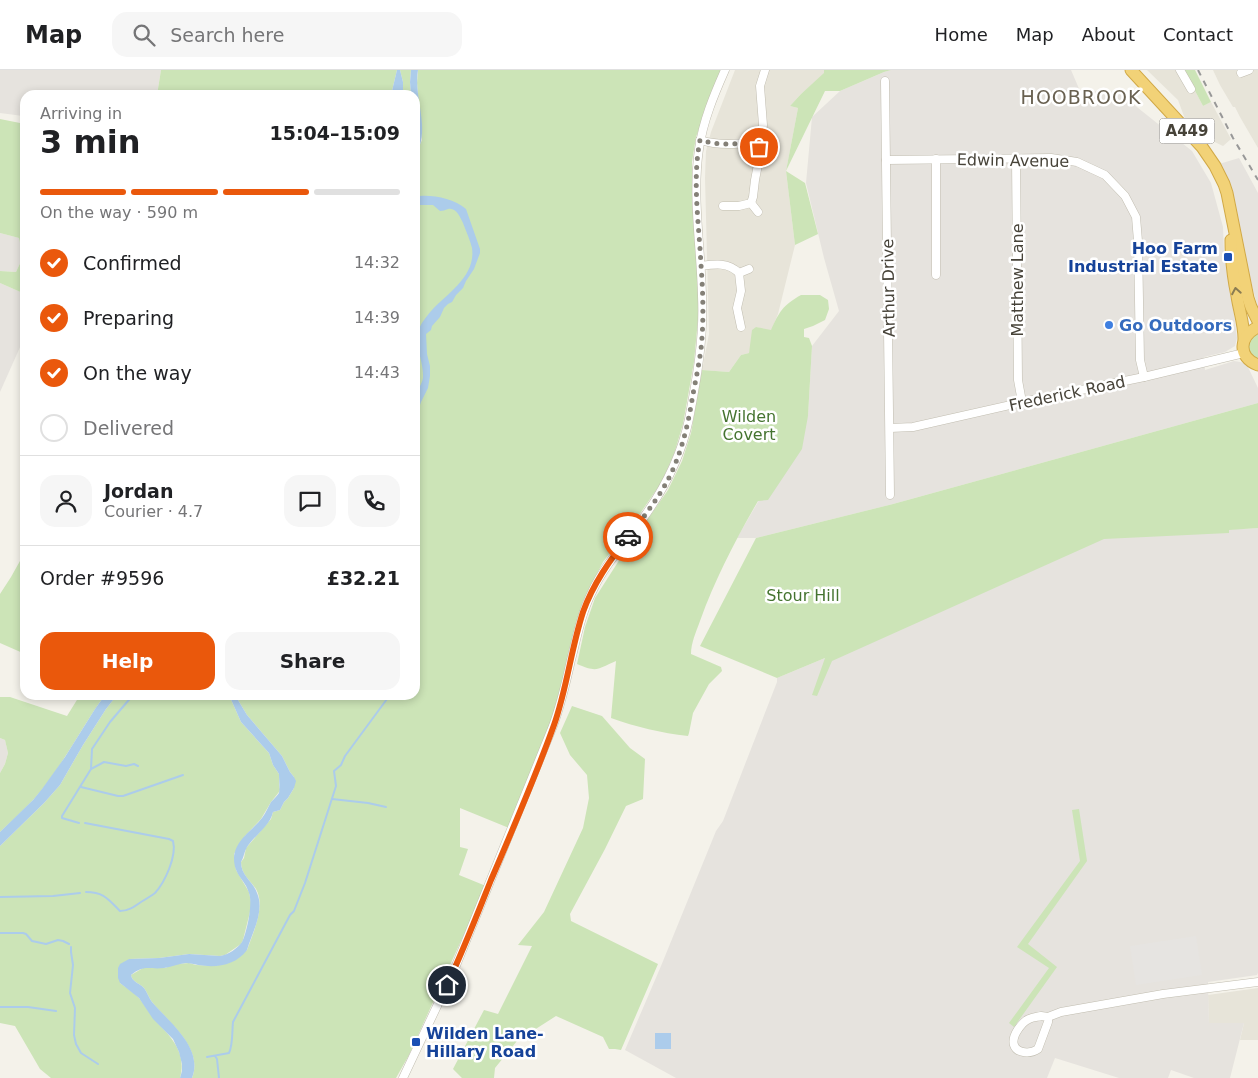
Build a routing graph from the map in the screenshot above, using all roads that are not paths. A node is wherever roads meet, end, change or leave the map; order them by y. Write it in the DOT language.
graph roads {
  1 [pos="725,70"];
  2 [pos="765,70"];
  3 [pos="1131,70"];
  4 [pos="1180,70"];
  5 [pos="1249,70"];
  6 [pos="1241,74"];
  7 [pos="885,81"];
  8 [pos="1191,89"];
  9 [pos="700,140"];
  10 [pos="757,142"];
  11 [pos="1016,158"];
  12 [pos="936,159"];
  13 [pos="886,160"];
  14 [pos="1229,201"];
  15 [pos="751,202"];
  16 [pos="723,206"];
  17 [pos="758,212"];
  18 [pos="701,266"];
  19 [pos="748,269"];
  20 [pos="738,273"];
  21 [pos="936,275"];
  22 [pos="1258,321"];
  23 [pos="741,327"];
  24 [pos="1258,327"];
  25 [pos="1244,339"];
  26 [pos="1244,353"];
  27 [pos="1258,365"];
  28 [pos="1144,377"];
  29 [pos="1022,402"];
  30 [pos="890,428"];
  31 [pos="890,495"];
  32 [pos="1258,982"];
  33 [pos="1048,1017"];
  34 [pos="403,1078"];
  1 -- 9 [label="street"];
  2 -- 10 [label="street"];
  3 -- 14 [label="highway, A449"];
  4 -- 8 [label="street"];
  5 -- 6 [label="street"];
  7 -- 13 [label="street, Arthur Drive"];
  9 -- 10 [label="street"];
  9 -- 18 [label="street"];
  10 -- 15 [label="street"];
  11 -- 12 [label="street, Edwin Avenue"];
  11 -- 28 [label="street, Edwin Avenue"];
  11 -- 29 [label="street, Matthew Lane"];
  12 -- 13 [label="street, Edwin Avenue"];
  12 -- 21 [label="street"];
  13 -- 30 [label="street, Arthur Drive"];
  14 -- 22 [label="highway, A449"];
  25 -- 14 [label="highway, A449, one-way"];
  15 -- 16 [label="street"];
  15 -- 17 [label="street"];
  18 -- 20 [label="street"];
  18 -- 34 [label="street"];
  19 -- 20 [label="street"];
  20 -- 23 [label="street"];
  24 -- 25 [label="highway"];
  25 -- 26 [label="highway, A449"];
  26 -- 27 [label="highway"];
  26 -- 28 [label="street, Frederick Road"];
  28 -- 29 [label="street, Frederick Road"];
  29 -- 30 [label="street, Frederick Road"];
  30 -- 31 [label="street, Arthur Drive"];
  32 -- 33 [label="street"];
  33 -- 33 [label="street"];
}
